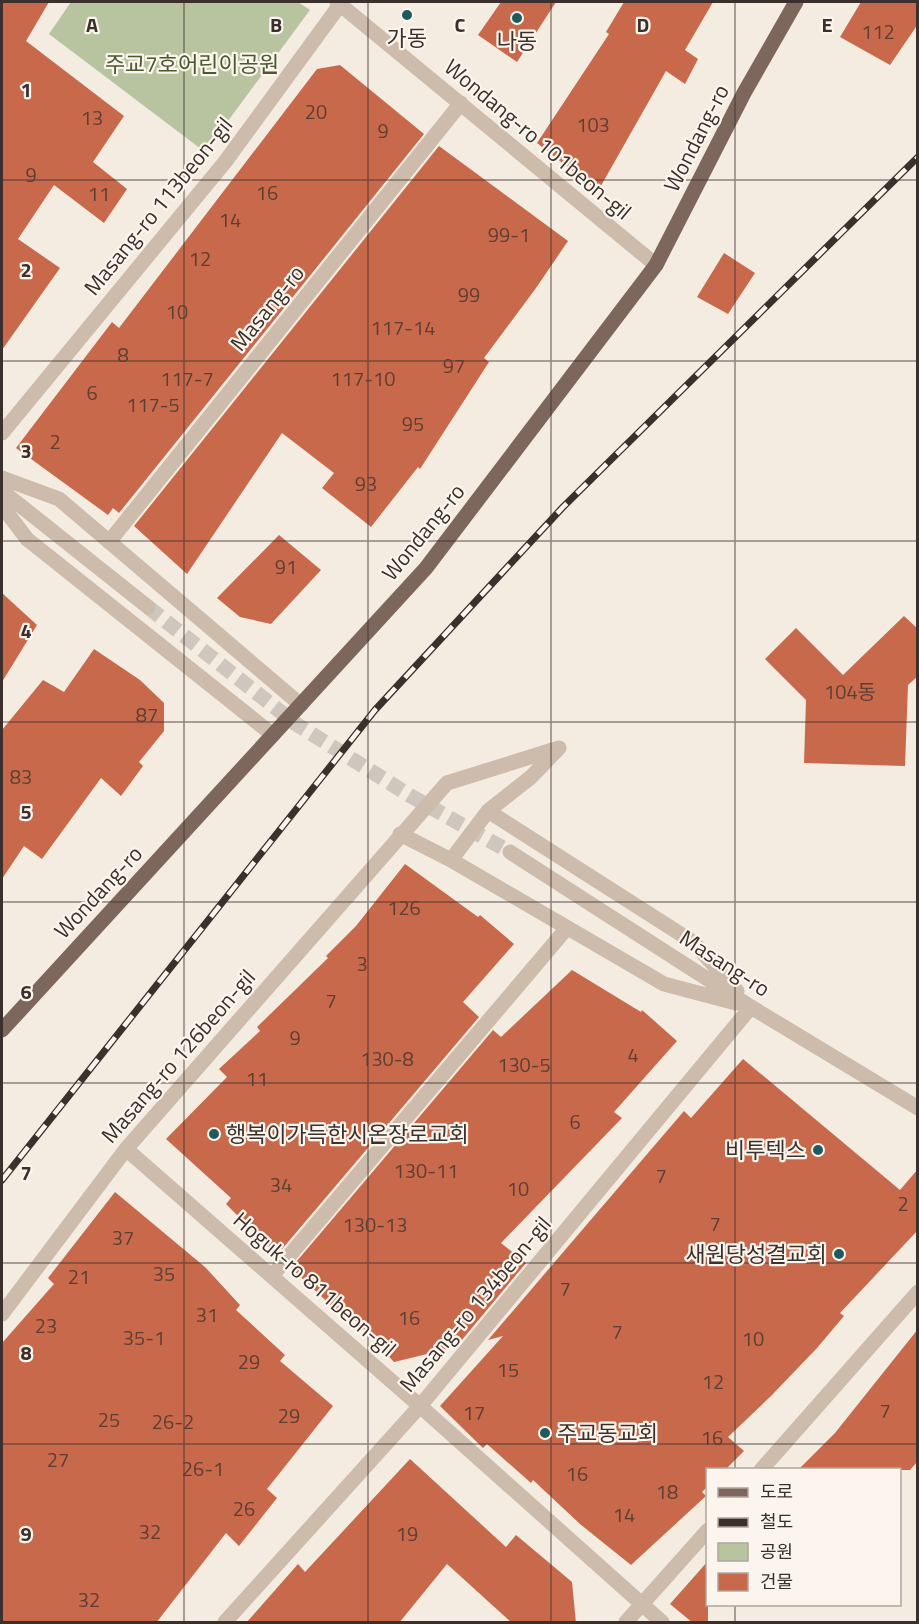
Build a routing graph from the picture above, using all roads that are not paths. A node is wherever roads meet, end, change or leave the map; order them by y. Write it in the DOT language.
graph roads {
  1 [pos="340,2"];
  2 [pos="796,2"];
  3 [pos="461,103"];
  4 [pos="656,265"];
  5 [pos="2,433"];
  6 [pos="2,478"];
  7 [pos="2,491"];
  8 [pos="2,506"];
  9 [pos="109,542"];
  10 [pos="147,607"];
  11 [pos="301,705"];
  12 [pos="273,735"];
  13 [pos="488,811"];
  14 [pos="400,834"];
  15 [pos="510,852"];
  16 [pos="451,860"];
  17 [pos="567,928"];
  18 [pos="751,1007"];
  19 [pos="2,1030"];
  20 [pos="918,1108"];
  21 [pos="126,1149"];
  22 [pos="272,1276"];
  23 [pos="918,1292"];
  24 [pos="2,1314"];
  25 [pos="420,1406"];
  26 [pos="763,1468"];
  27 [pos="706,1532"];
  28 [pos="642,1605"];
  29 [pos="225,1623"];
  30 [pos="626,1623"];
  31 [pos="662,1623"];
  1 -- 3 [label="street, Wondang-ro 101beon-gil"];
  1 -- 5 [label="street, Masang-ro 113beon-gil"];
  2 -- 4 [label="main road, Wondang-ro"];
  3 -- 4 [label="street, Wondang-ro 101beon-gil"];
  3 -- 9 [label="street, Masang-ro"];
  4 -- 11 [label="main road, Wondang-ro"];
  6 -- 9 [label="street"];
  7 -- 10 [label="street"];
  8 -- 12 [label="street"];
  9 -- 11 [label="street"];
  11 -- 12 [label="main road, Wondang-ro"];
  12 -- 19 [label="main road, Wondang-ro"];
  13 -- 14 [label="street, Masang-ro 126beon-gil"];
  13 -- 16 [label="street"];
  13 -- 18 [label="street"];
  14 -- 16 [label="street"];
  14 -- 21 [label="street, Masang-ro 126beon-gil"];
  15 -- 18 [label="street, Masang-ro"];
  16 -- 17 [label="street"];
  17 -- 18 [label="street"];
  17 -- 22 [label="street"];
  18 -- 20 [label="street, Masang-ro"];
  18 -- 25 [label="street, Masang-ro 134beon-gil"];
  21 -- 22 [label="street, Hoguk-ro 811beon-gil"];
  21 -- 24 [label="street, Masang-ro 126beon-gil"];
  22 -- 25 [label="street, Hoguk-ro 811beon-gil"];
  23 -- 26 [label="street"];
  25 -- 28 [label="street, Hoguk-ro 811beon-gil"];
  25 -- 29 [label="street, Masang-ro 134beon-gil"];
  27 -- 28 [label="street"];
  28 -- 30 [label="street"];
  28 -- 31 [label="street, Hoguk-ro 811beon-gil"];
}
